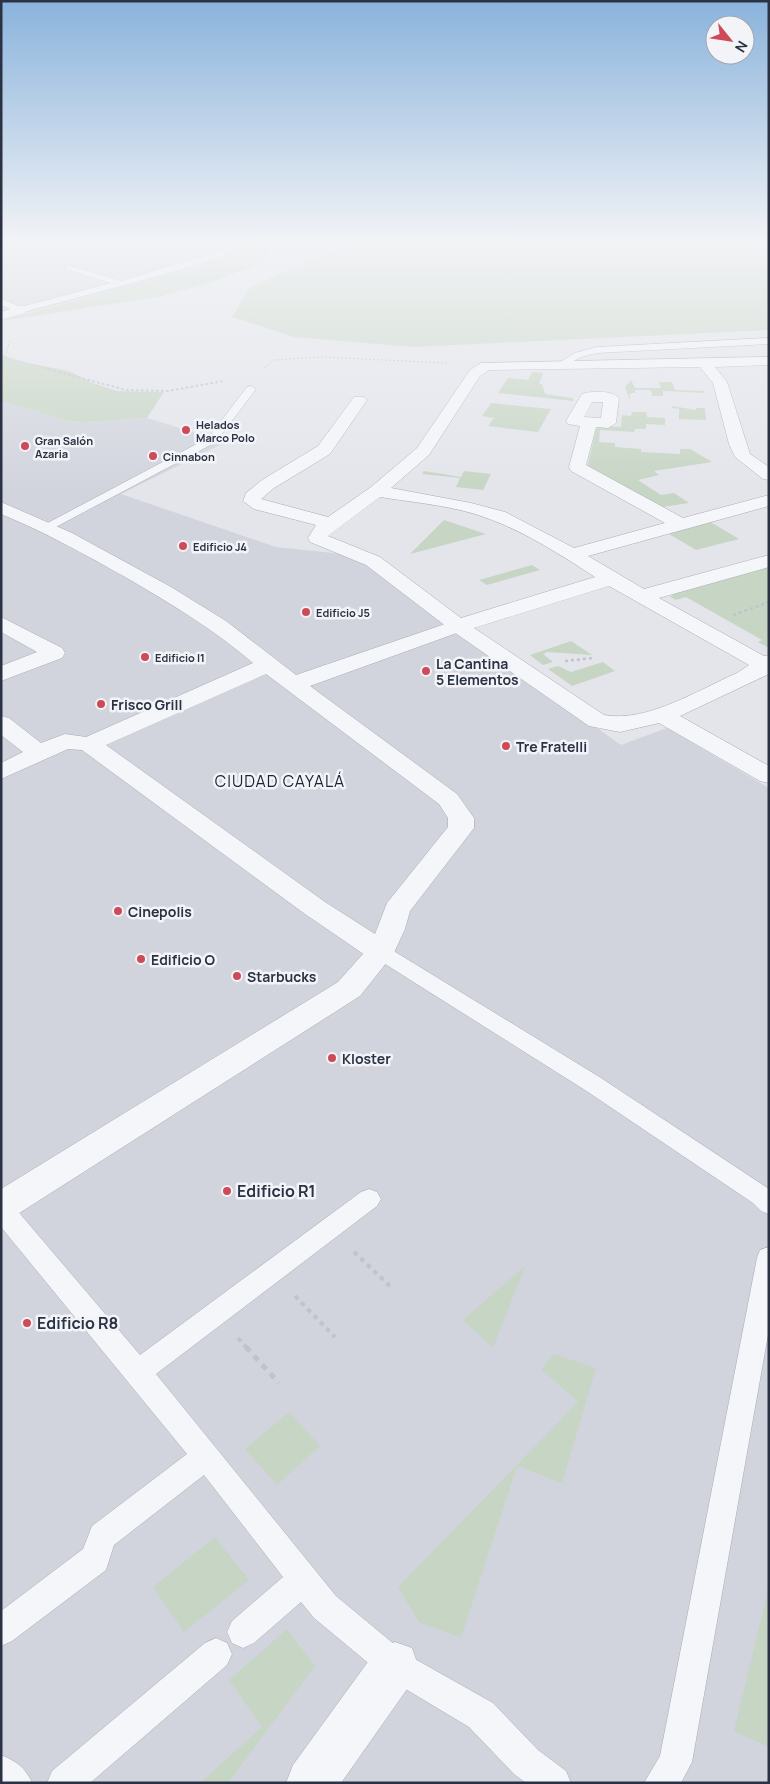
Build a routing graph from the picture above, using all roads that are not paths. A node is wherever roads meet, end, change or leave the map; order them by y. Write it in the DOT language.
graph roads {
  1 [pos="769,341"];
  2 [pos="769,361"];
  3 [pos="704,363"];
  4 [pos="560,365"];
  5 [pos="251,389"];
  6 [pos="360,400"];
  7 [pos="588,422"];
  8 [pos="769,475"];
  9 [pos="377,491"];
  10 [pos="769,500"];
  11 [pos="1,507"];
  12 [pos="329,524"];
  13 [pos="681,524"];
  14 [pos="48,526"];
  15 [pos="572,554"];
  16 [pos="769,561"];
  17 [pos="611,578"];
  18 [pos="643,596"];
  19 [pos="1,623"];
  20 [pos="458,626"];
  21 [pos="767,664"];
  22 [pos="268,665"];
  23 [pos="1,674"];
  24 [pos="293,684"];
  25 [pos="662,715"];
  26 [pos="1,723"];
  27 [pos="90,744"];
  28 [pos="39,753"];
  29 [pos="1,772"];
  30 [pos="769,776"];
  31 [pos="381,952"];
  32 [pos="370,1200"];
  33 [pos="769,1204"];
  34 [pos="1,1208"];
  35 [pos="769,1258"];
  36 [pos="138,1372"];
  37 [pos="207,1456"];
  38 [pos="303,1580"];
  39 [pos="1,1630"];
  40 [pos="243,1632"];
  41 [pos="216,1654"];
  42 [pos="395,1665"];
  43 [pos="1,1772"];
  44 [pos="16,1783"];
  45 [pos="64,1783"];
  46 [pos="311,1783"];
  47 [pos="554,1783"];
  48 [pos="661,1783"];
  1 -- 4 [label="lane"];
  2 -- 3 [label="street"];
  3 -- 4 [label="street"];
  3 -- 8 [label="street"];
  4 -- 9 [label="street"];
  5 -- 14 [label="lane"];
  6 -- 12 [label="street"];
  7 -- 13 [label="street"];
  9 -- 12 [label="street"];
  9 -- 15 [label="street"];
  10 -- 13 [label="street"];
  11 -- 14 [label="street"];
  12 -- 20 [label="street"];
  13 -- 15 [label="street"];
  14 -- 22 [label="street"];
  15 -- 17 [label="street"];
  16 -- 18 [label="street"];
  17 -- 18 [label="street"];
  17 -- 20 [label="street"];
  18 -- 21 [label="street"];
  19 -- 23 [label="street"];
  20 -- 24 [label="street"];
  20 -- 25 [label="street"];
  21 -- 25 [label="street"];
  22 -- 24 [label="lane"];
  22 -- 27 [label="street"];
  24 -- 31 [label="lane"];
  25 -- 30 [label="street"];
  26 -- 28 [label="street"];
  27 -- 28 [label="street"];
  27 -- 31 [label="street"];
  28 -- 29 [label="street"];
  31 -- 33 [label="lane"];
  31 -- 34 [label="street"];
  32 -- 36 [label="lane"];
  34 -- 36 [label="lane"];
  35 -- 48 [label="lane"];
  36 -- 37 [label="lane"];
  37 -- 38 [label="lane"];
  37 -- 39 [label="lane"];
  38 -- 40 [label="lane"];
  38 -- 42 [label="lane"];
  41 -- 45 [label="lane"];
  42 -- 46 [label="street"];
  42 -- 47 [label="lane"];
  43 -- 44 [label="lane"];
}
